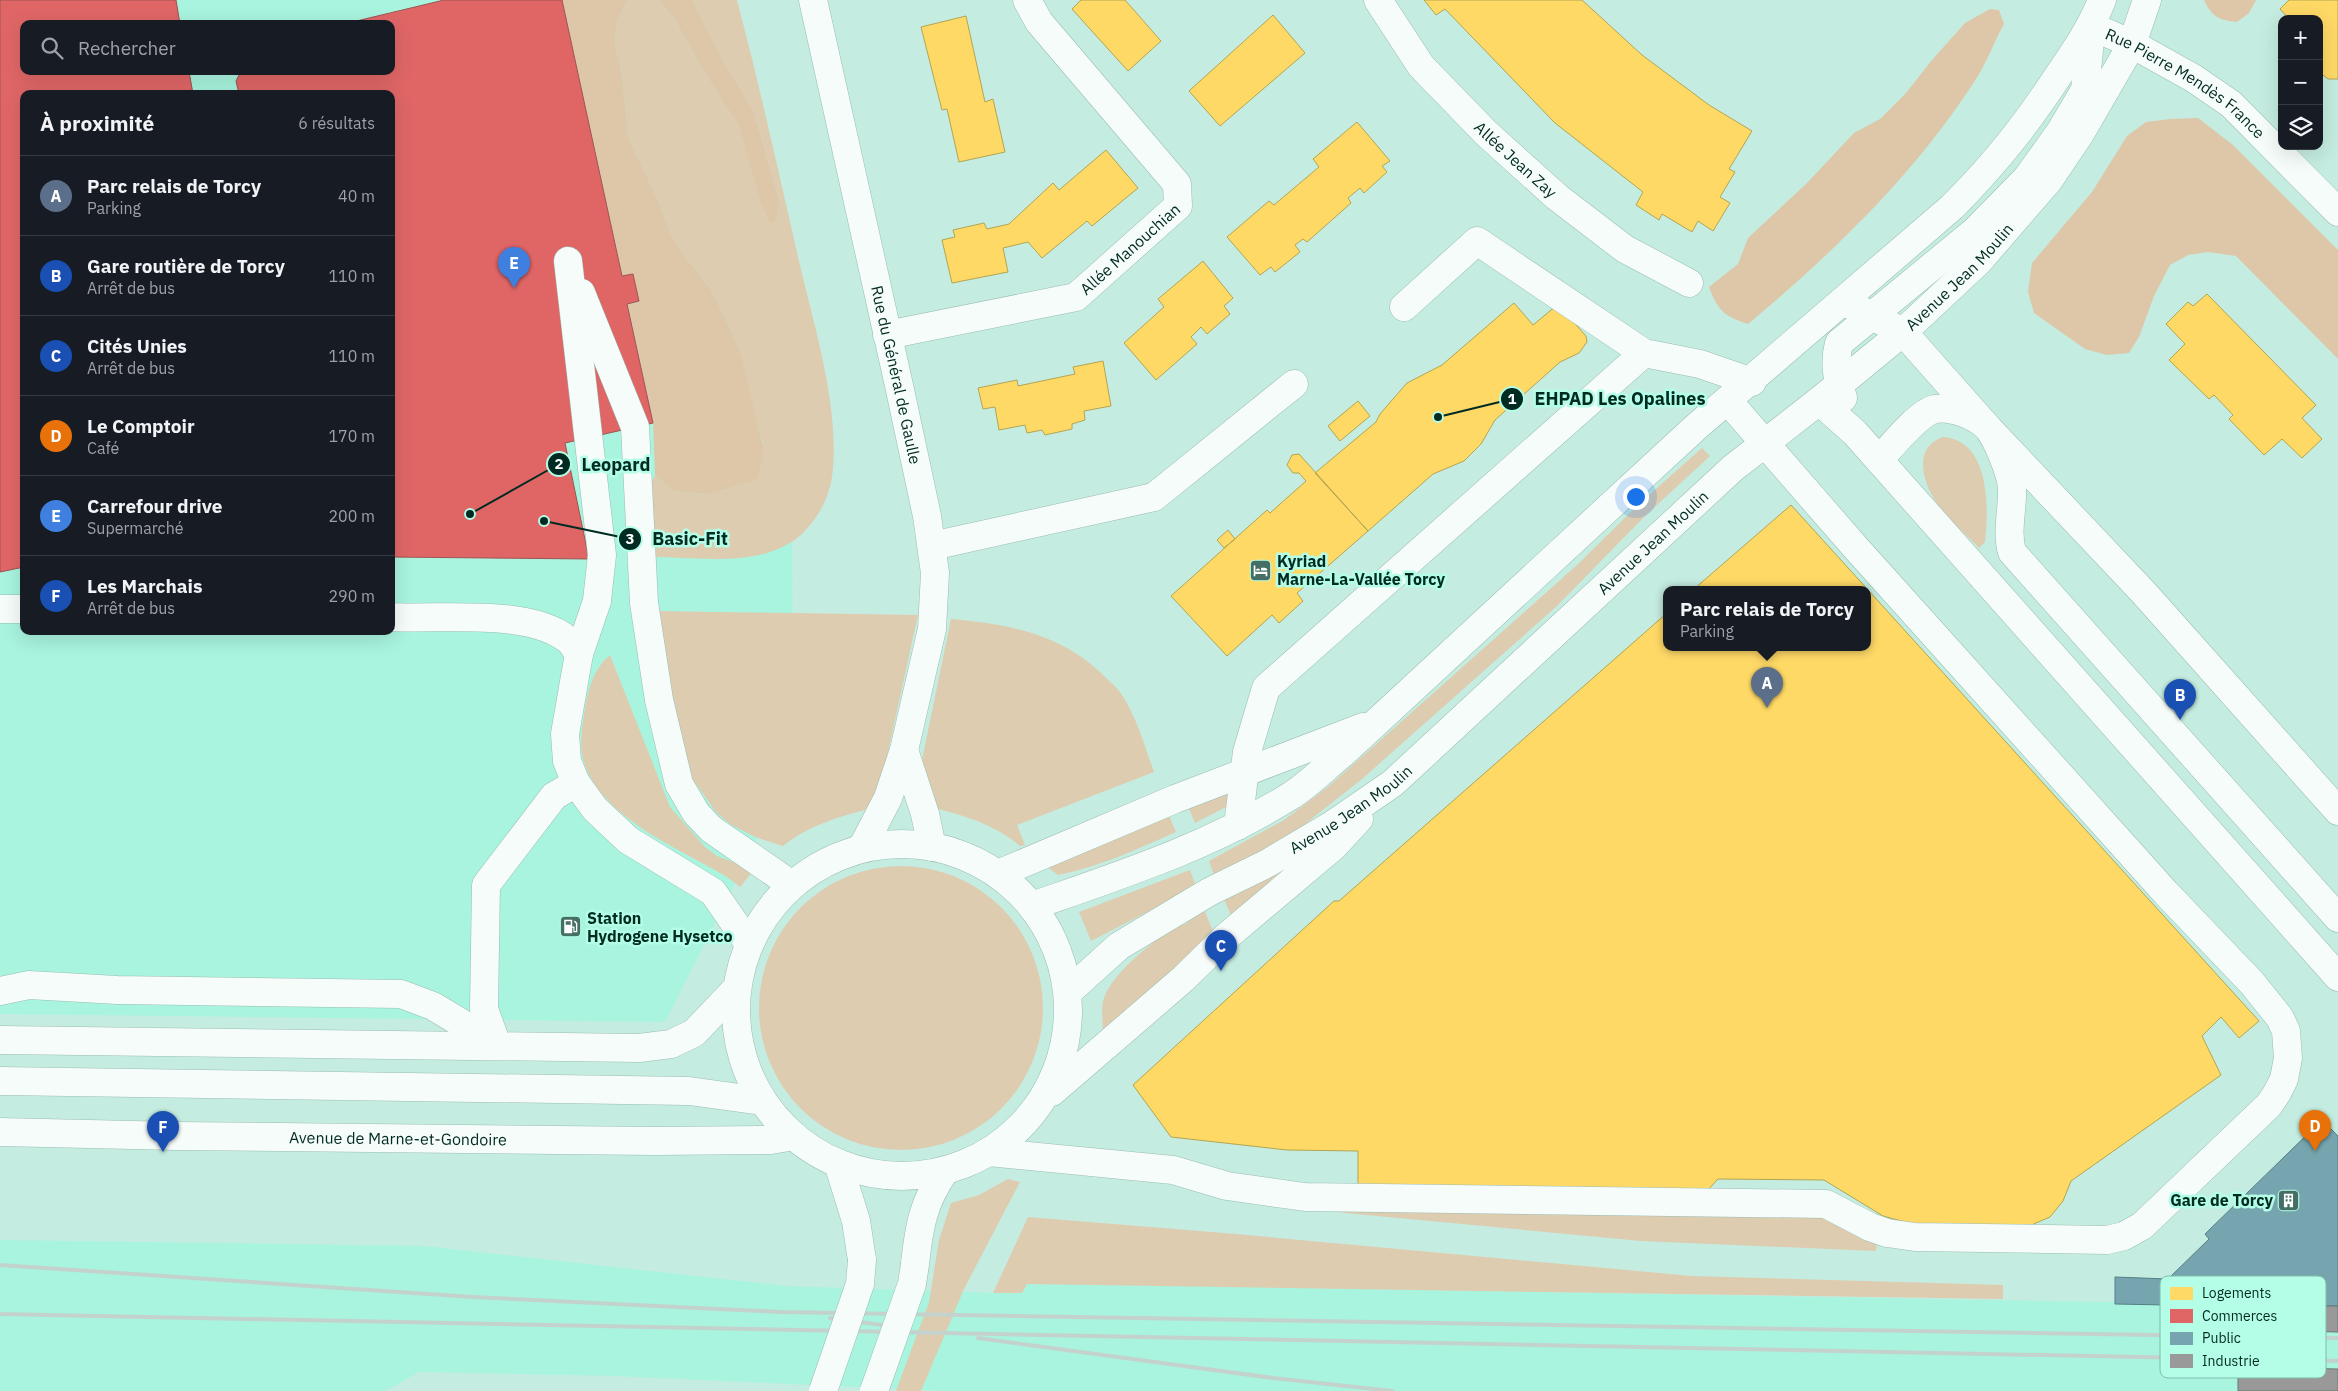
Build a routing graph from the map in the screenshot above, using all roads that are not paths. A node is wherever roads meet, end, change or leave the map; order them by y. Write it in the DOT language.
graph roads {
  1 [pos="813,0"];
  2 [pos="1027,0"];
  3 [pos="1378,0"];
  4 [pos="2102,0"];
  5 [pos="2147,0"];
  6 [pos="2092,26"];
  7 [pos="2132,44"];
  8 [pos="2338,212"];
  9 [pos="1688,283"];
  10 [pos="1843,301"];
  11 [pos="1404,307"];
  12 [pos="1871,316"];
  13 [pos="1903,332"];
  14 [pos="887,334"];
  15 [pos="1644,353"];
  16 [pos="1752,382"];
  17 [pos="1294,384"];
  18 [pos="1829,393"];
  19 [pos="1728,401"];
  20 [pos="1988,428"];
  21 [pos="1765,443"];
  22 [pos="1879,460"];
  23 [pos="932,546"];
  24 [pos="0,608"];
  25 [pos="20,609"];
  26 [pos="395,617"];
  27 [pos="578,654"];
  28 [pos="1379,721"];
  29 [pos="904,750"];
  30 [pos="1246,772"];
  31 [pos="576,783"];
  32 [pos="1393,783"];
  33 [pos="2338,811"];
  34 [pos="1238,826"];
  35 [pos="932,847"];
  36 [pos="862,848"];
  37 [pos="998,874"];
  38 [pos="792,886"];
  39 [pos="1032,906"];
  40 [pos="2338,918"];
  41 [pos="749,944"];
  42 [pos="2338,977"];
  43 [pos="737,988"];
  44 [pos="0,991"];
  45 [pos="1068,992"];
  46 [pos="0,1040"];
  47 [pos="497,1045"];
  48 [pos="0,1082"];
  49 [pos="762,1100"];
  50 [pos="1041,1102"];
  51 [pos="0,1132"];
  52 [pos="794,1136"];
  53 [pos="988,1152"];
  54 [pos="838,1163"];
  55 [pos="945,1171"];
  56 [pos="823,1391"];
  57 [pos="874,1391"];
  1 -- 14 [label="street, Rue du Général de Gaulle"];
  2 -- 14 [label="street, Allée Manouchian"];
  3 -- 9 [label="street, Allée Jean Zay"];
  4 -- 6 [label="street"];
  5 -- 7 [label="street, Avenue Jean Moulin"];
  6 -- 7 [label="street, Rue Pierre Mendès France"];
  6 -- 10 [label="street"];
  6 -- 12 [label="street"];
  7 -- 8 [label="street, Rue Pierre Mendès France"];
  7 -- 13 [label="street, Avenue Jean Moulin"];
  10 -- 12 [label="street"];
  10 -- 16 [label="street"];
  11 -- 15 [label="street"];
  12 -- 13 [label="street"];
  12 -- 18 [label="street"];
  13 -- 18 [label="street, Avenue Jean Moulin"];
  13 -- 20 [label="street"];
  14 -- 23 [label="street, Rue du Général de Gaulle"];
  15 -- 16 [label="street"];
  15 -- 30 [label="street"];
  16 -- 19 [label="street"];
  17 -- 23 [label="street"];
  18 -- 21 [label="street, Avenue Jean Moulin"];
  18 -- 22 [label="street"];
  19 -- 21 [label="street"];
  19 -- 28 [label="street"];
  20 -- 22 [label="street"];
  20 -- 33 [label="street"];
  20 -- 40 [label="street"];
  21 -- 32 [label="street, Avenue Jean Moulin"];
  21 -- 53 [label="street"];
  22 -- 42 [label="street"];
  23 -- 29 [label="street, Rue du Général de Gaulle"];
  24 -- 25 [label="street"];
  26 -- 27 [label="street"];
  27 -- 31 [label="street"];
  27 -- 38 [label="street"];
  28 -- 30 [label="street"];
  28 -- 34 [label="street"];
  29 -- 35 [label="street"];
  29 -- 36 [label="street, Rue du Général de Gaulle"];
  30 -- 34 [label="street"];
  30 -- 37 [label="street"];
  31 -- 41 [label="street"];
  31 -- 47 [label="street"];
  32 -- 45 [label="street, Avenue Jean Moulin"];
  32 -- 50 [label="street"];
  34 -- 39 [label="street"];
  35 -- 36 [label="street"];
  35 -- 37 [label="street"];
  36 -- 38 [label="street"];
  37 -- 39 [label="street"];
  38 -- 41 [label="street"];
  39 -- 45 [label="street"];
  41 -- 43 [label="street"];
  43 -- 47 [label="street"];
  43 -- 49 [label="street"];
  44 -- 47 [label="street"];
  45 -- 50 [label="street"];
  46 -- 47 [label="street"];
  48 -- 49 [label="street"];
  49 -- 52 [label="street"];
  50 -- 53 [label="street"];
  51 -- 52 [label="street, Avenue de Marne-et-Gondoire"];
  52 -- 54 [label="street"];
  53 -- 55 [label="street"];
  54 -- 55 [label="street"];
  54 -- 56 [label="street, bridge"];
  55 -- 57 [label="street, bridge"];
}
